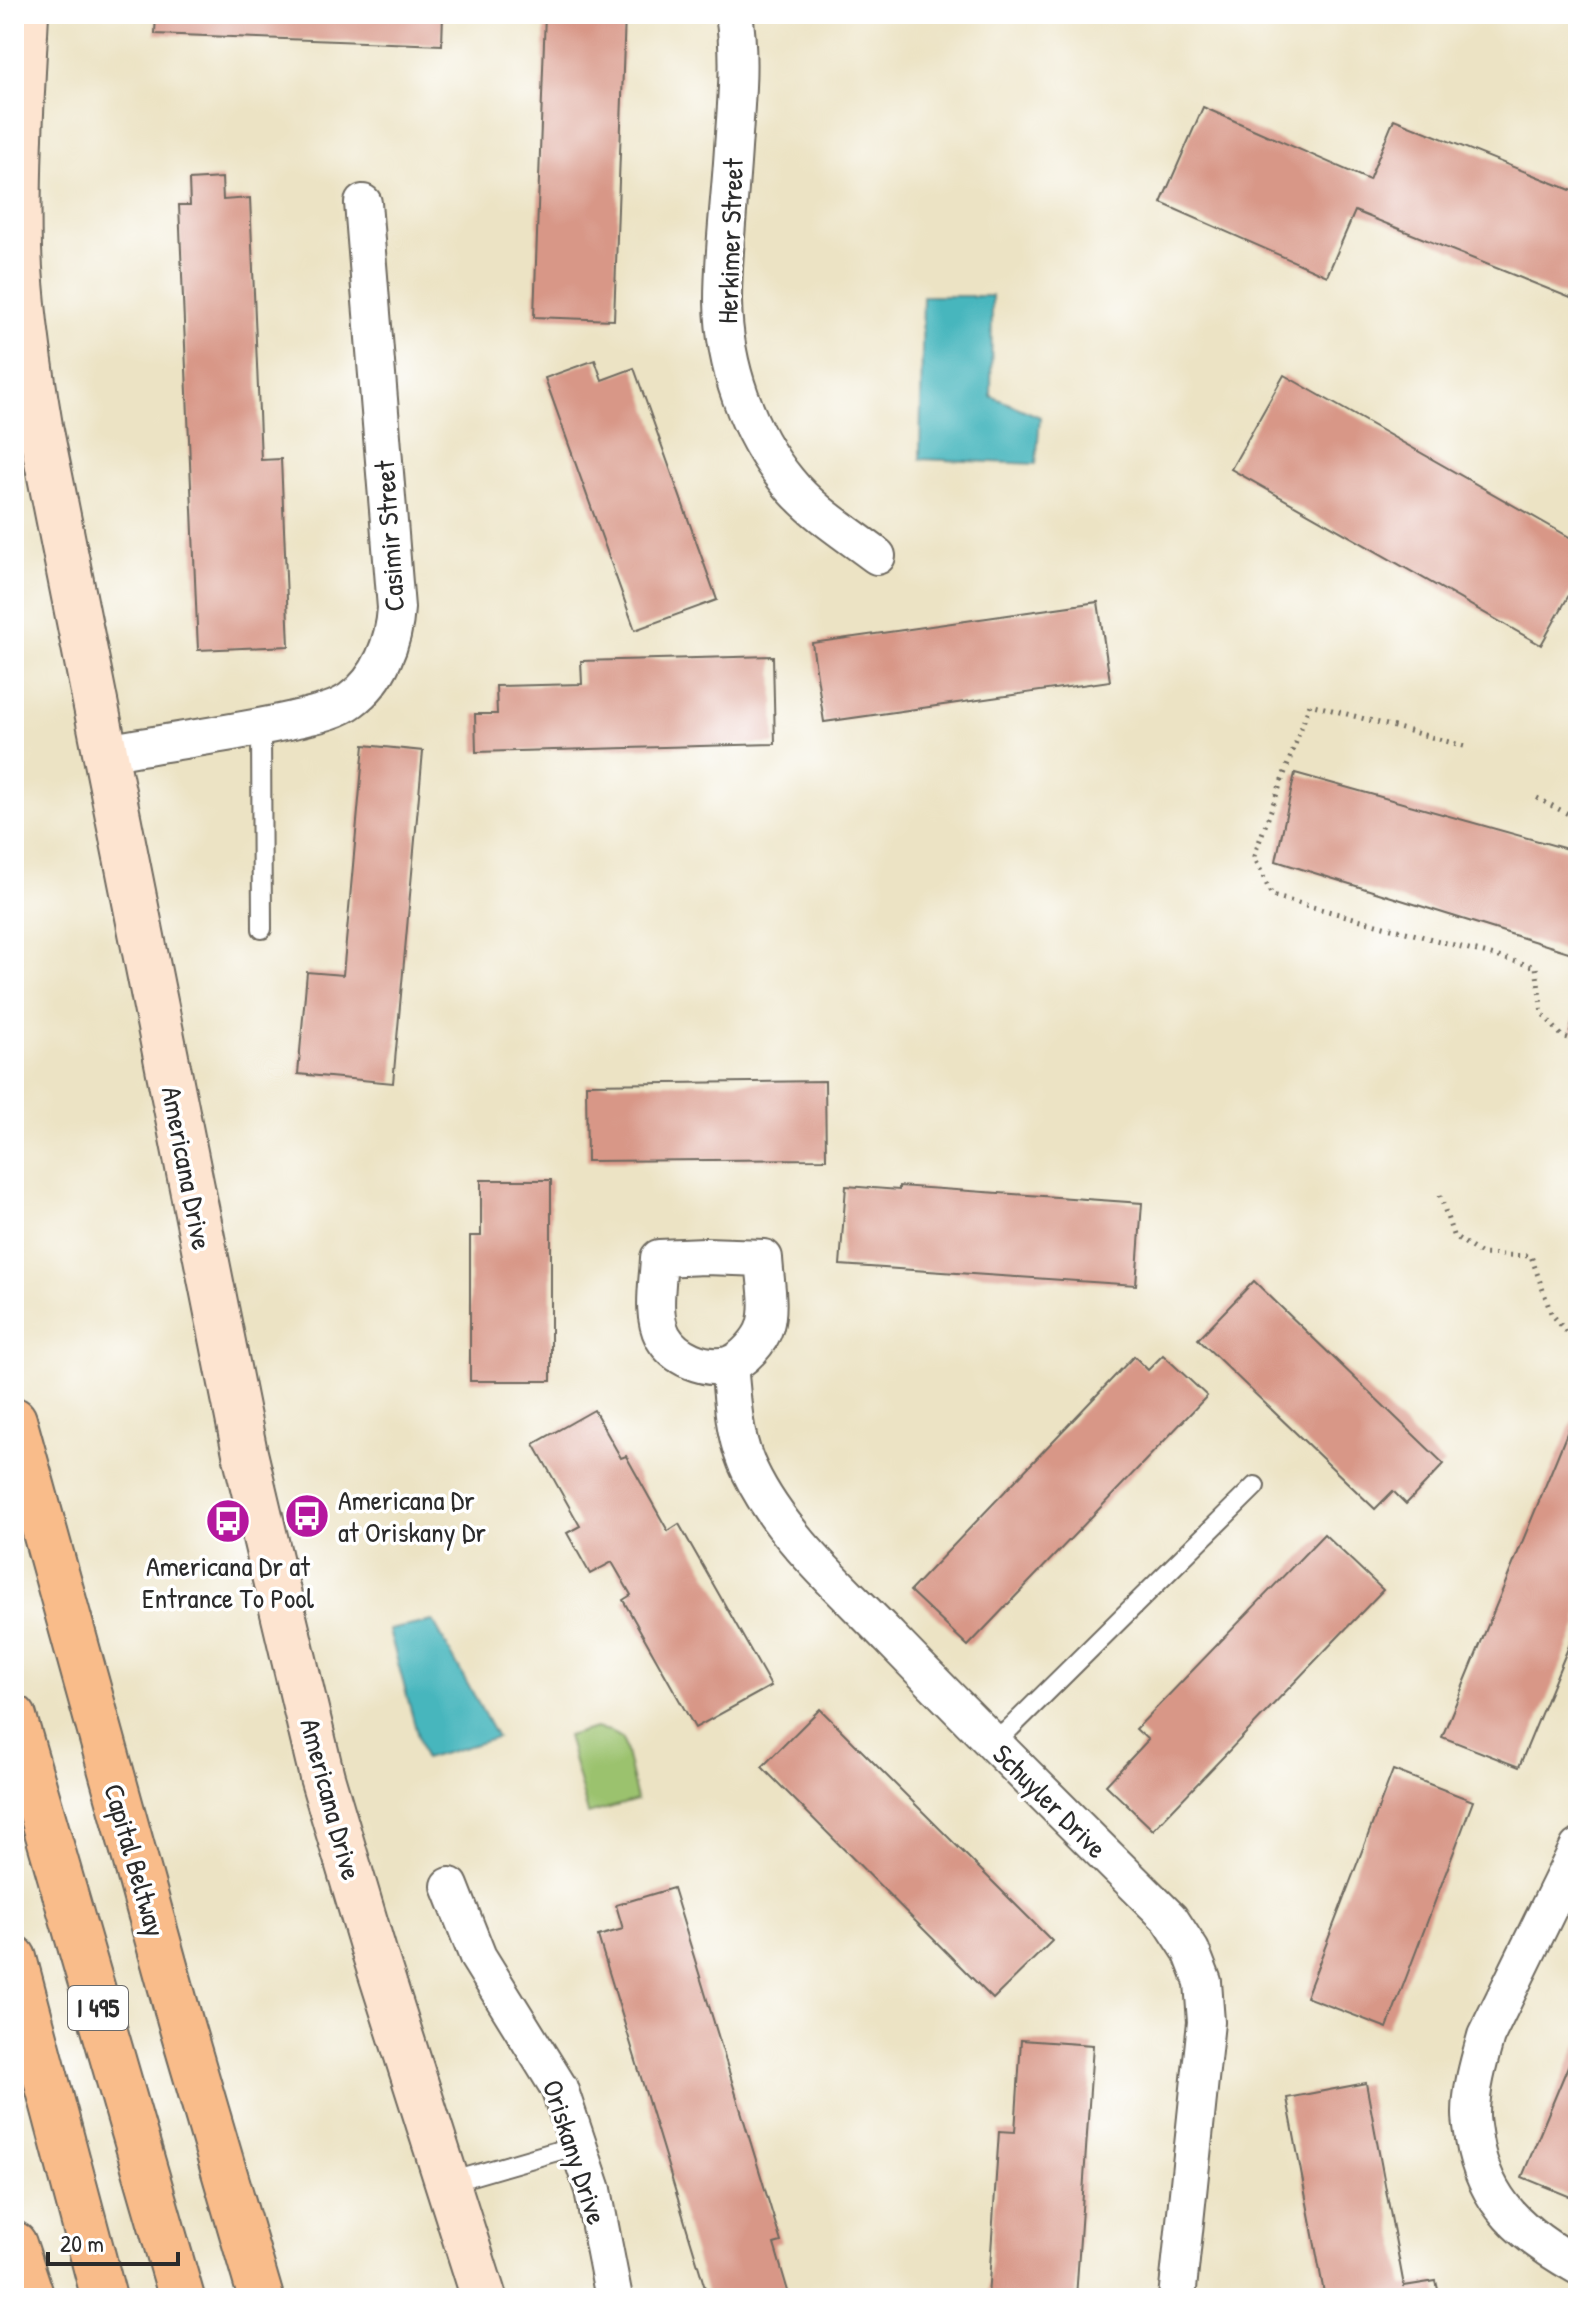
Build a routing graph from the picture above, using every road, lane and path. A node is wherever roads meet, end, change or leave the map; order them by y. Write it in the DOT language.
graph roads {
  1 [pos="26,14"];
  2 [pos="734,14"];
  3 [pos="363,203"];
  4 [pos="877,556"];
  5 [pos="261,727"];
  6 [pos="1464,746"];
  7 [pos="104,753"];
  8 [pos="1537,798"];
  9 [pos="1578,819"];
  10 [pos="262,929"];
  11 [pos="1578,1041"];
  12 [pos="1440,1195"];
  13 [pos="1578,1346"];
  14 [pos="729,1365"];
  15 [pos="14,1420"];
  16 [pos="1255,1486"];
  17 [pos="14,1717"];
  18 [pos="993,1745"];
  19 [pos="1578,1848"];
  20 [pos="450,1886"];
  21 [pos="14,1958"];
  22 [pos="578,2145"];
  23 [pos="447,2183"];
  24 [pos="14,2244"];
  25 [pos="1578,2266"];
  26 [pos="32,2298"];
  27 [pos="104,2298"];
  28 [pos="182,2298"];
  29 [pos="261,2298"];
  30 [pos="484,2298"];
  31 [pos="614,2298"];
  32 [pos="1177,2298"];
  1 -- 7 [label="street, Americana Drive"];
  2 -- 4 [label="street, Herkimer Street"];
  3 -- 5 [label="street, Casimir Street"];
  5 -- 7 [label="street, Casimir Street"];
  5 -- 10 [label="lane"];
  6 -- 11 [label="path"];
  7 -- 23 [label="street, Americana Drive"];
  8 -- 9 [label="path"];
  12 -- 13 [label="path"];
  14 -- 18 [label="street, Schuyler Drive"];
  15 -- 29 [label="highway, Capital Beltway / I 495"];
  16 -- 18 [label="lane"];
  17 -- 28 [label="highway, I 495"];
  18 -- 32 [label="street, Schuyler Drive"];
  19 -- 25 [label="street"];
  20 -- 22 [label="street, Oriskany Drive"];
  21 -- 27 [label="highway"];
  22 -- 23 [label="lane"];
  22 -- 31 [label="street, Oriskany Drive"];
  23 -- 30 [label="street, Americana Drive"];
  24 -- 26 [label="highway"];
}
